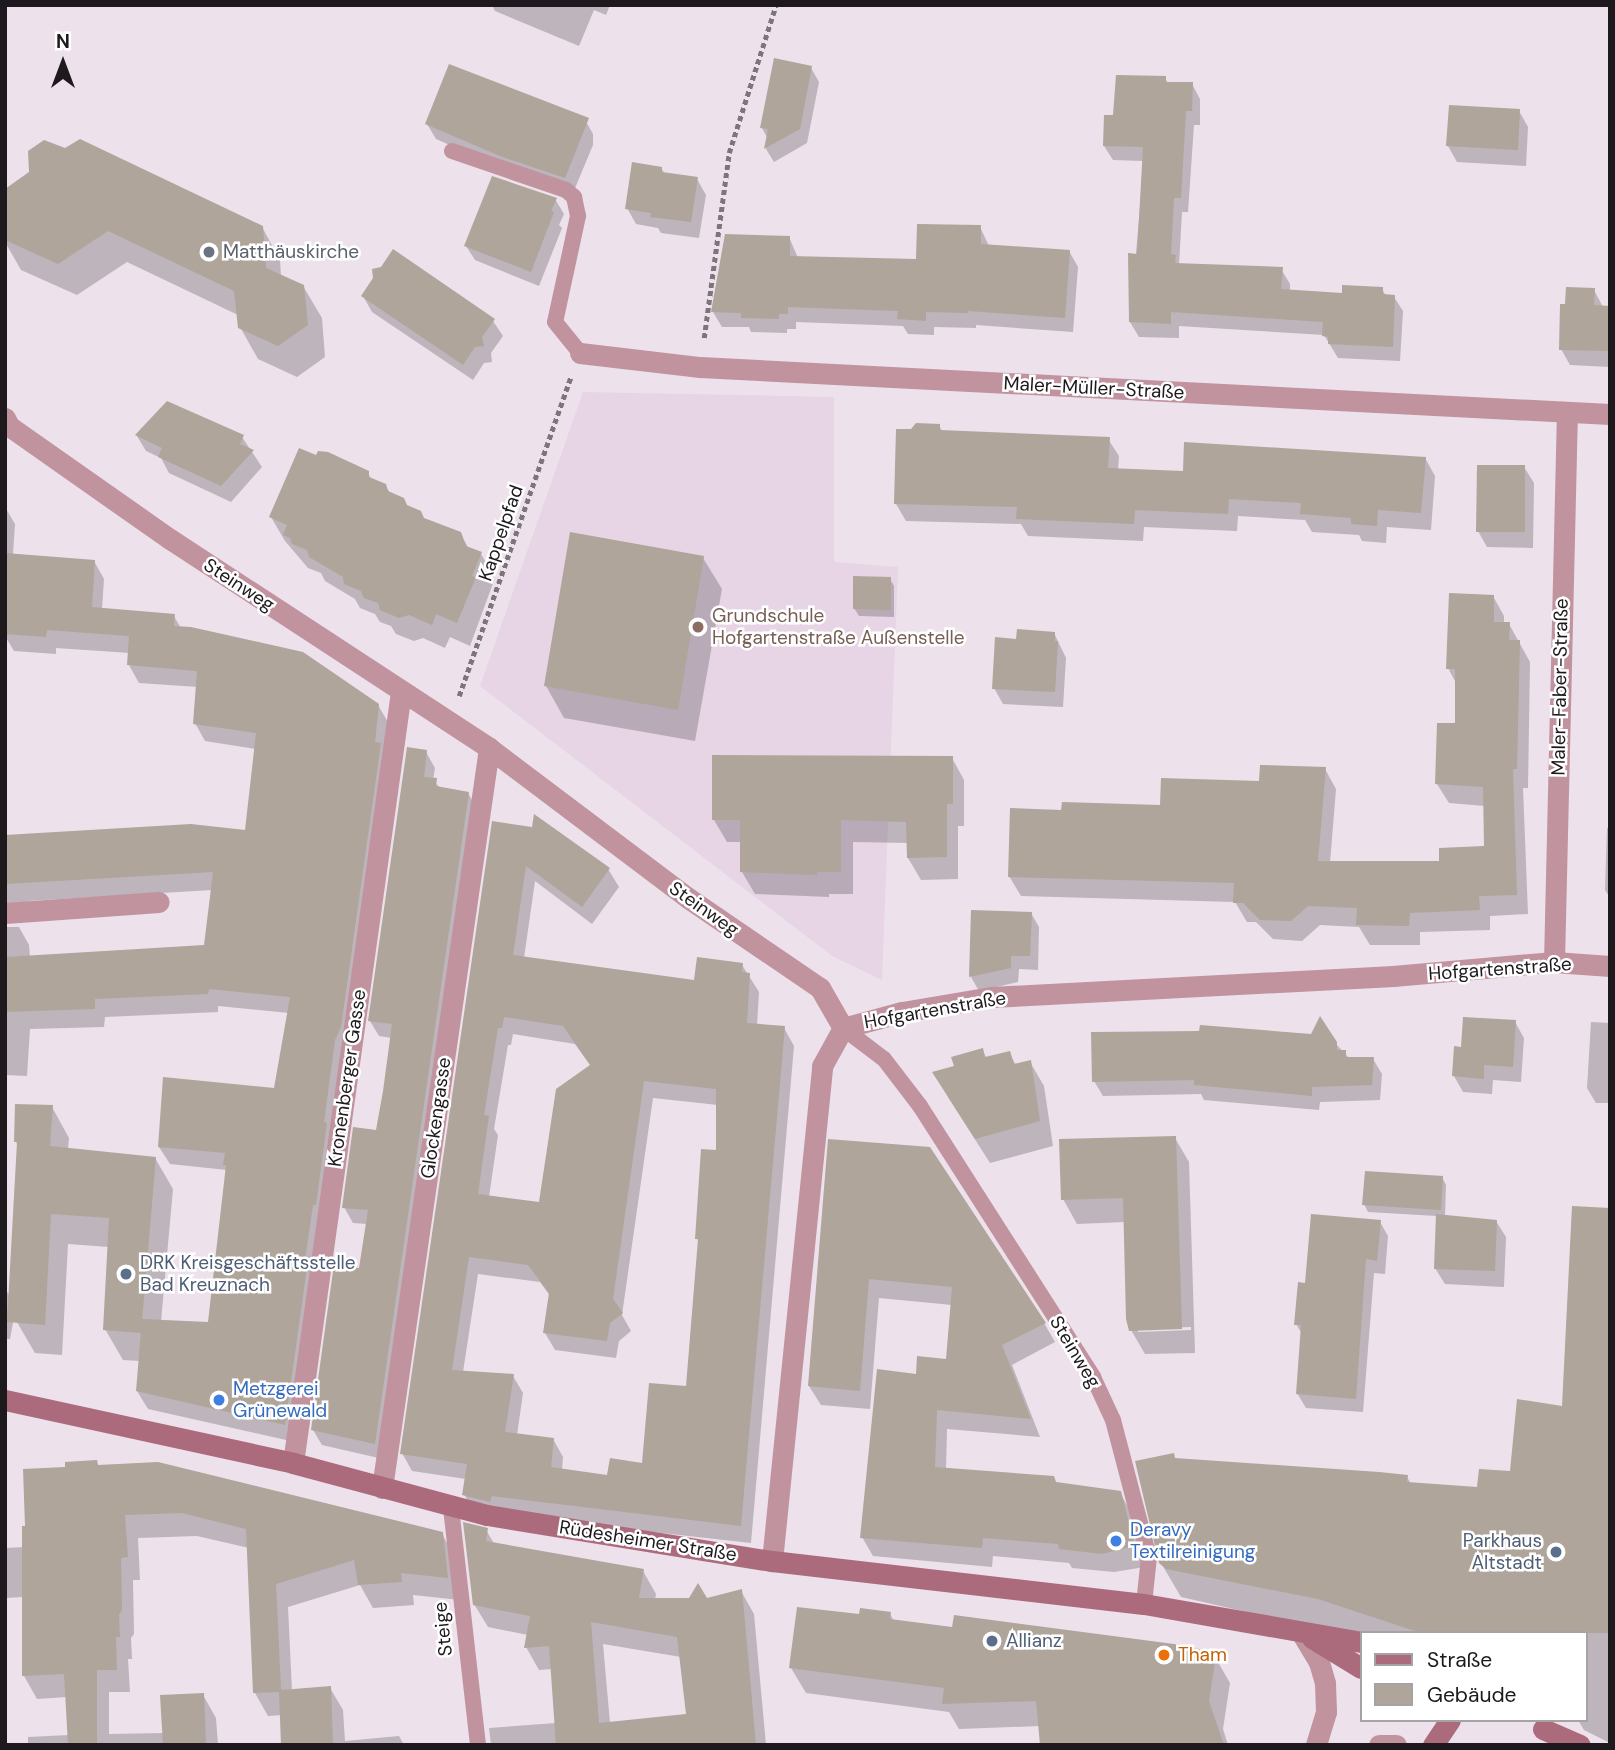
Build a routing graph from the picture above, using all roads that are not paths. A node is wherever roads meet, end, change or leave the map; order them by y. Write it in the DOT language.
graph roads {
  1 [pos="453,150"];
  2 [pos="580,353"];
  3 [pos="1567,412"];
  4 [pos="1610,414"];
  5 [pos="6,423"];
  6 [pos="401,692"];
  7 [pos="489,748"];
  8 [pos="159,902"];
  9 [pos="5,913"];
  10 [pos="1553,961"];
  11 [pos="1610,966"];
  12 [pos="844,1028"];
  13 [pos="5,1401"];
  14 [pos="293,1463"];
  15 [pos="382,1488"];
  16 [pos="451,1508"];
  17 [pos="772,1562"];
  18 [pos="1144,1604"];
  19 [pos="1301,1632"];
  20 [pos="1360,1642"];
  21 [pos="1360,1667"];
  22 [pos="1543,1731"];
  23 [pos="478,1745"];
  24 [pos="1316,1745"];
  25 [pos="1380,1745"];
  26 [pos="1396,1745"];
  27 [pos="1580,1745"];
  1 -- 2 [label="lane"];
  2 -- 3 [label="street, Maler-Müller-Straße"];
  3 -- 4 [label="street, Maler-Müller-Straße"];
  3 -- 10 [label="street, Maler-Faber-Straße"];
  5 -- 6 [label="street, Steinweg"];
  6 -- 7 [label="street, Steinweg"];
  6 -- 14 [label="street, Kronenberger Gasse"];
  7 -- 12 [label="street, Steinweg"];
  7 -- 15 [label="street, Glockengasse"];
  8 -- 9 [label="street"];
  10 -- 11 [label="street, Hofgartenstraße"];
  10 -- 12 [label="street, Hofgartenstraße"];
  12 -- 17 [label="street, Hofgartenstraße"];
  12 -- 18 [label="lane, Steinweg"];
  13 -- 14 [label="street, Rüdesheimer Straße"];
  14 -- 15 [label="street, Rüdesheimer Straße"];
  15 -- 16 [label="street, Rüdesheimer Straße"];
  16 -- 17 [label="street, Rüdesheimer Straße"];
  16 -- 23 [label="lane, Steige"];
  17 -- 18 [label="street, Rüdesheimer Straße"];
  18 -- 19 [label="street, Rüdesheimer Straße"];
  19 -- 20 [label="street, Rüdesheimer Straße"];
  19 -- 21 [label="street, Rüdesheimer Straße"];
  19 -- 24 [label="street"];
  22 -- 27 [label="street"];
  25 -- 26 [label="street"];
}
